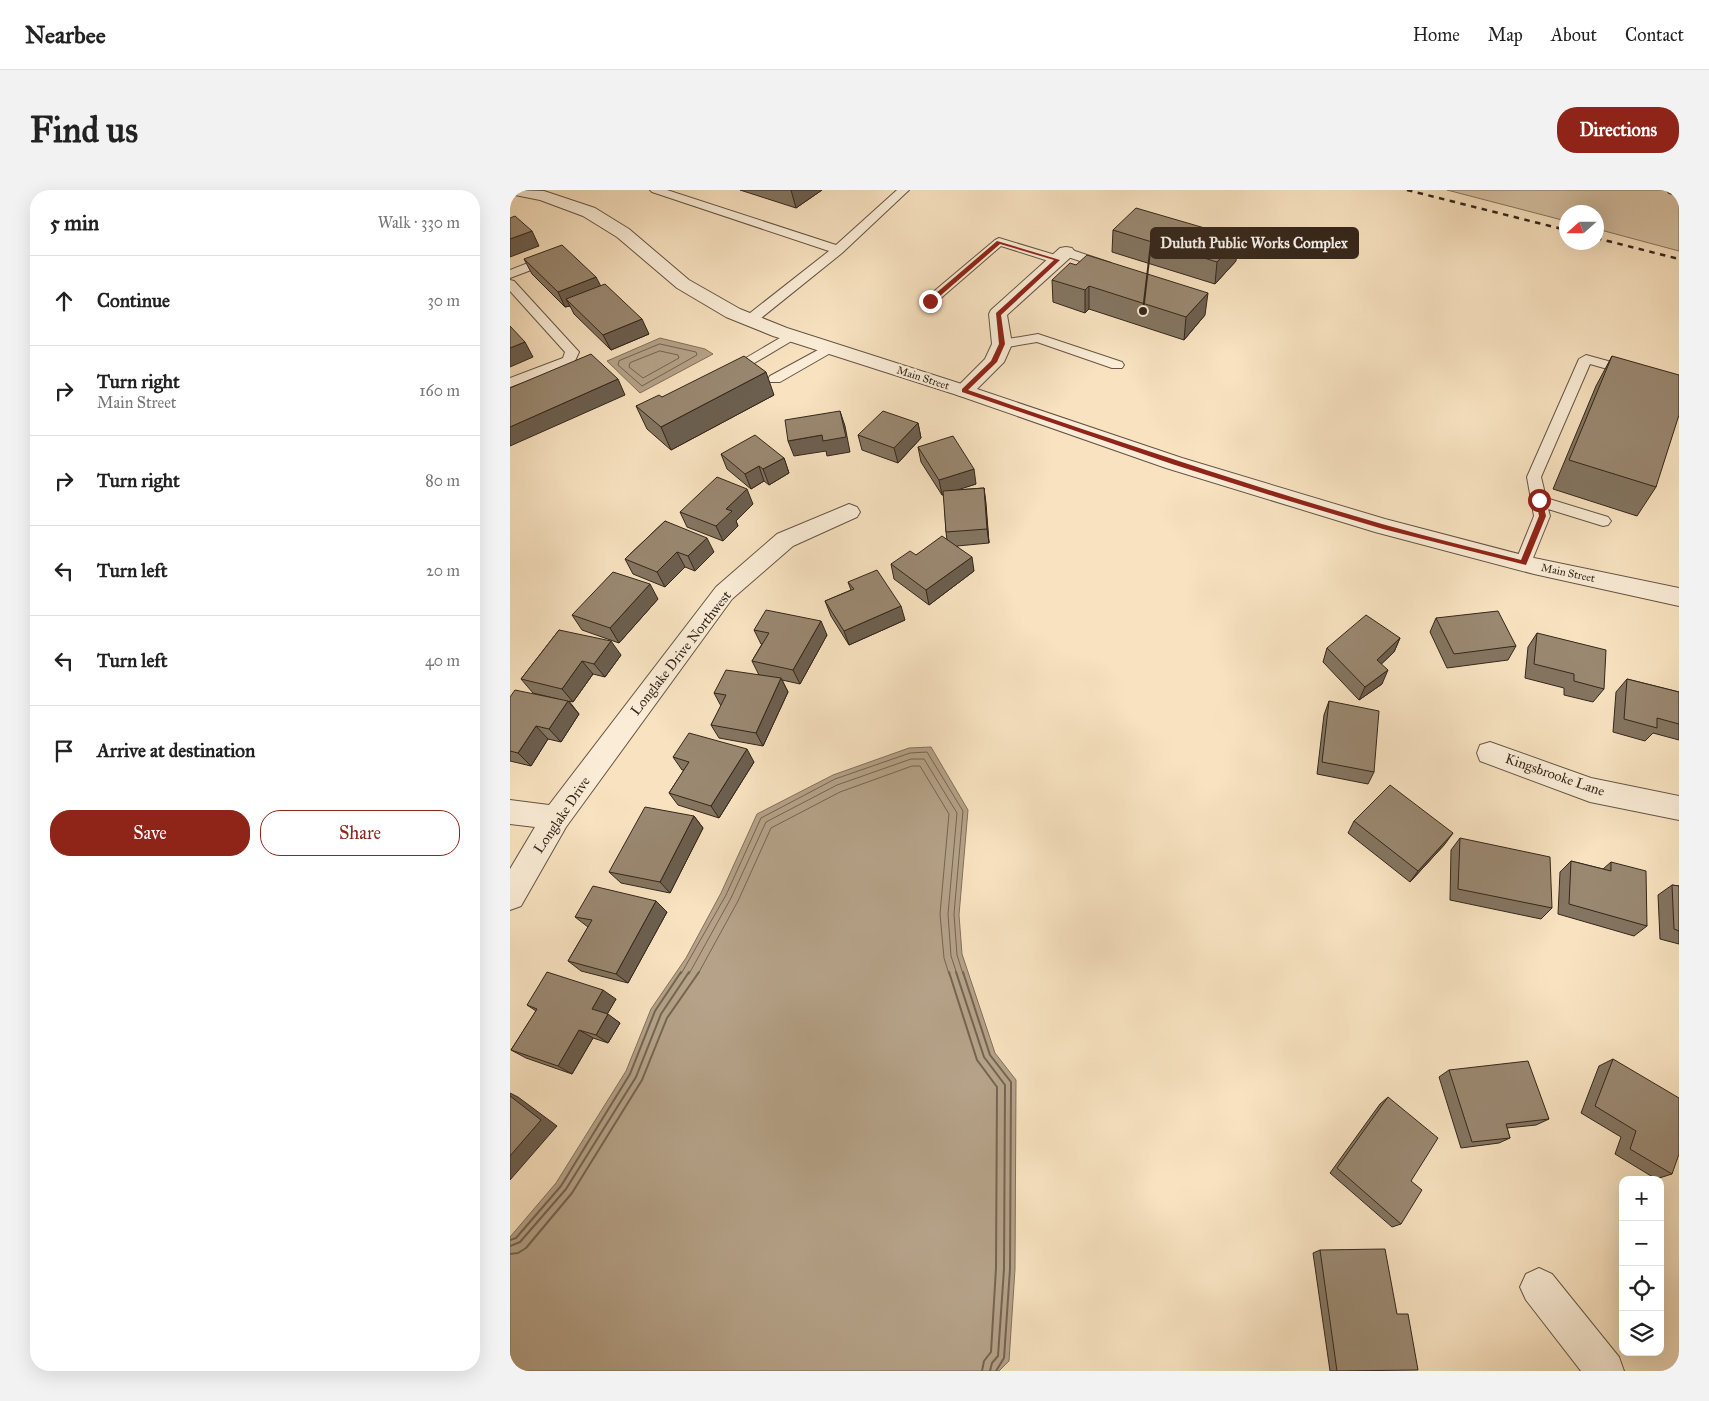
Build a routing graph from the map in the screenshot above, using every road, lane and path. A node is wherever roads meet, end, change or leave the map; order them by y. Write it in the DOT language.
graph roads {
  1 [pos="512,190"];
  2 [pos="656,190"];
  3 [pos="903,190"];
  4 [pos="1675,190"];
  5 [pos="1679,191"];
  6 [pos="838,250"];
  7 [pos="559,255"];
  8 [pos="1062,256"];
  9 [pos="1122,270"];
  10 [pos="510,274"];
  11 [pos="510,284"];
  12 [pos="930,301"];
  13 [pos="750,320"];
  14 [pos="790,336"];
  15 [pos="1002,344"];
  16 [pos="830,348"];
  17 [pos="1116,365"];
  18 [pos="721,377"];
  19 [pos="1648,377"];
  20 [pos="775,379"];
  21 [pos="510,383"];
  22 [pos="964,391"];
  23 [pos="1539,500"];
  24 [pos="850,512"];
  25 [pos="1603,521"];
  26 [pos="1523,563"];
  27 [pos="1679,597"];
  28 [pos="1490,753"];
  29 [pos="599,760"];
  30 [pos="1679,808"];
  31 [pos="510,812"];
  32 [pos="556,818"];
  33 [pos="510,896"];
  34 [pos="1539,1288"];
  35 [pos="1605,1371"];
  1 -- 13 [label="street, Main Street"];
  2 -- 6 [label="lane"];
  3 -- 6 [label="lane"];
  4 -- 5 [label="main road"];
  6 -- 13 [label="lane"];
  7 -- 10 [label="lane"];
  8 -- 9 [label="lane"];
  8 -- 12 [label="lane"];
  8 -- 15 [label="street"];
  11 -- 21 [label="lane"];
  13 -- 14 [label="street, Main Street"];
  14 -- 16 [label="street, Main Street"];
  14 -- 18 [label="lane"];
  15 -- 17 [label="lane"];
  15 -- 22 [label="street"];
  16 -- 20 [label="lane"];
  16 -- 22 [label="street, Main Street"];
  19 -- 23 [label="lane"];
  22 -- 26 [label="street, Main Street"];
  23 -- 25 [label="lane"];
  23 -- 26 [label="lane"];
  24 -- 29 [label="street, Longlake Drive Northwest"];
  26 -- 27 [label="street, Main Street"];
  28 -- 30 [label="street, Kingsbrooke Lane"];
  29 -- 32 [label="street, Longlake Drive"];
  31 -- 32 [label="street"];
  32 -- 33 [label="street, Longlake Drive"];
  34 -- 35 [label="street"];
}
